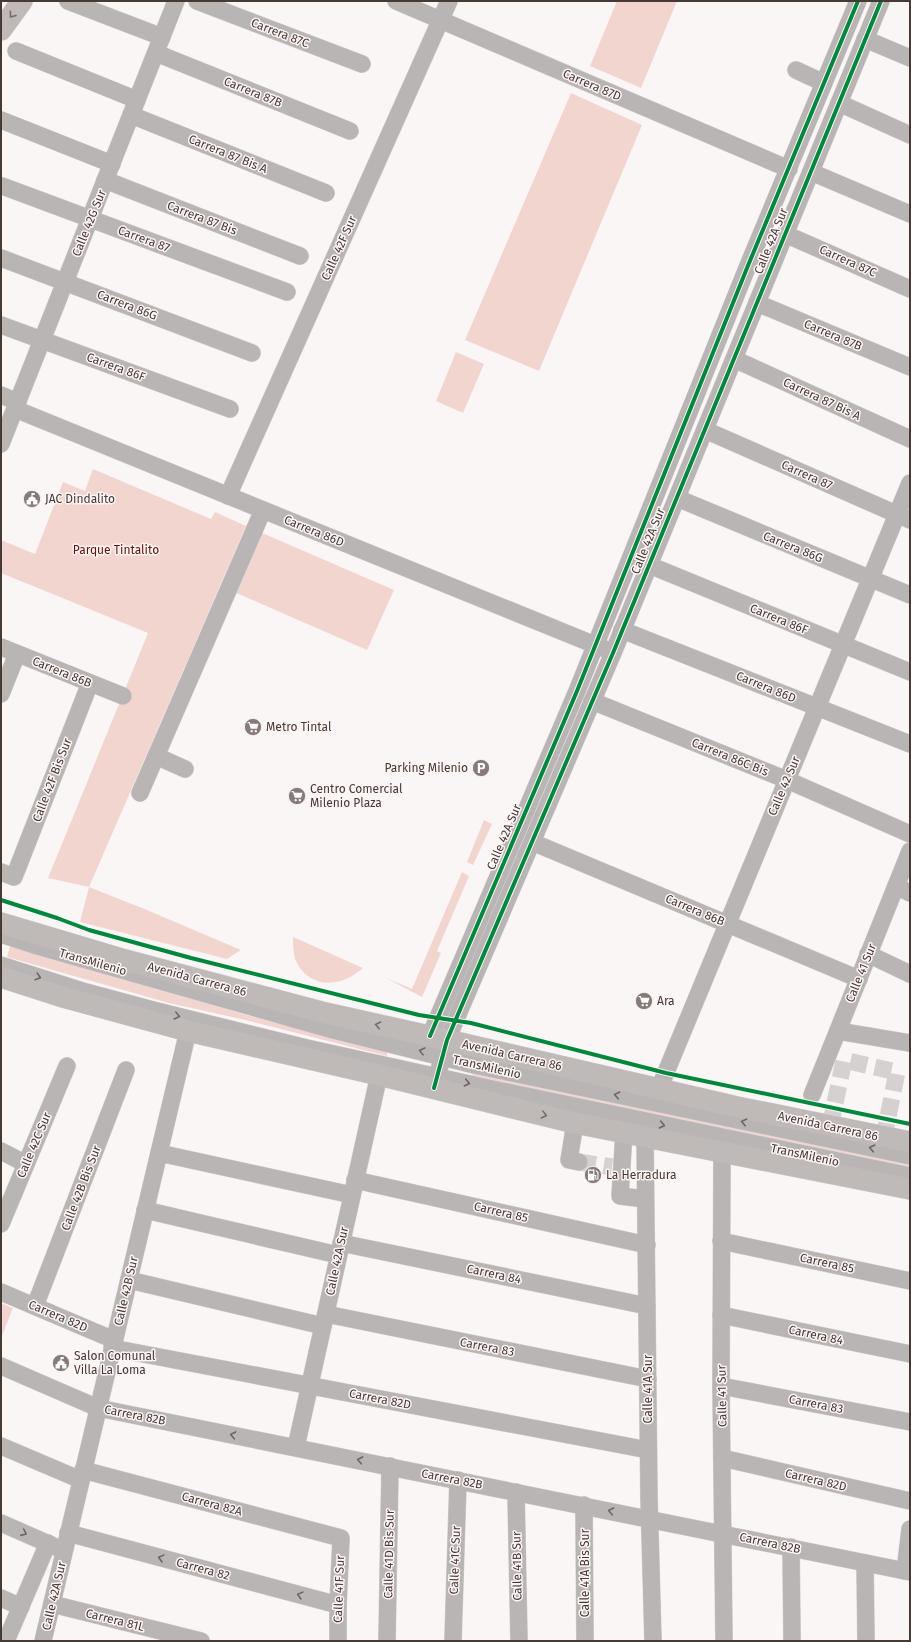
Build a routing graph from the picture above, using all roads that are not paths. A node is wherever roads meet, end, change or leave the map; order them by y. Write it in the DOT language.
graph roads {
  1 [pos="22,1"];
  2 [pos="68,1"];
  3 [pos="176,1"];
  4 [pos="197,1"];
  5 [pos="396,1"];
  6 [pos="449,1"];
  7 [pos="858,1"];
  8 [pos="881,1"];
  9 [pos="440,20"];
  10 [pos="1,30"];
  11 [pos="162,37"];
  12 [pos="865,39"];
  13 [pos="16,51"];
  14 [pos="156,53"];
  15 [pos="910,58"];
  16 [pos="362,64"];
  17 [pos="796,70"];
  18 [pos="824,83"];
  19 [pos="839,103"];
  20 [pos="134,108"];
  21 [pos="1,120"];
  22 [pos="350,131"];
  23 [pos="910,135"];
  24 [pos="112,164"];
  25 [pos="789,168"];
  26 [pos="811,172"];
  27 [pos="105,180"];
  28 [pos="2,186"];
  29 [pos="326,193"];
  30 [pos="910,214"];
  31 [pos="90,219"];
  32 [pos="785,234"];
  33 [pos="300,256"];
  34 [pos="1,258"];
  35 [pos="65,282"];
  36 [pos="910,289"];
  37 [pos="287,292"];
  38 [pos="757,303"];
  39 [pos="1,325"];
  40 [pos="42,340"];
  41 [pos="252,352"];
  42 [pos="734,358"];
  43 [pos="910,367"];
  44 [pos="1,395"];
  45 [pos="16,405"];
  46 [pos="230,409"];
  47 [pos="705,430"];
  48 [pos="910,439"];
  49 [pos="1,444"];
  50 [pos="910,483"];
  51 [pos="228,496"];
  52 [pos="677,498"];
  53 [pos="263,510"];
  54 [pos="903,518"];
  55 [pos="649,565"];
  56 [pos="871,578"];
  57 [pos="910,595"];
  58 [pos="622,630"];
  59 [pos="843,645"];
  60 [pos="596,646"];
  61 [pos="1,647"];
  62 [pos="613,653"];
  63 [pos="17,654"];
  64 [pos="910,672"];
  65 [pos="90,683"];
  66 [pos="1,694"];
  67 [pos="123,696"];
  68 [pos="592,701"];
  69 [pos="817,708"];
  70 [pos="910,744"];
  71 [pos="156,756"];
  72 [pos="185,769"];
  73 [pos="787,780"];
  74 [pos="140,793"];
  75 [pos="910,834"];
  76 [pos="532,842"];
  77 [pos="910,851"];
  78 [pos="8,875"];
  79 [pos="903,889"];
  80 [pos="1,923"];
  81 [pos="728,924"];
  82 [pos="1,934"];
  83 [pos="868,954"];
  84 [pos="1,965"];
  85 [pos="910,974"];
  86 [pos="1,977"];
  87 [pos="859,978"];
  88 [pos="188,1031"];
  89 [pos="838,1031"];
  90 [pos="910,1042"];
  91 [pos="440,1044"];
  92 [pos="67,1066"];
  93 [pos="126,1070"];
  94 [pos="378,1075"];
  95 [pos="436,1082"];
  96 [pos="659,1089"];
  97 [pos="812,1095"];
  98 [pos="575,1123"];
  99 [pos="624,1132"];
  100 [pos="645,1137"];
  101 [pos="910,1142"];
  102 [pos="1,1151"];
  103 [pos="722,1152"];
  104 [pos="159,1153"];
  105 [pos="910,1156"];
  106 [pos="580,1162"];
  107 [pos="26,1164"];
  108 [pos="910,1176"];
  109 [pos="354,1188"];
  110 [pos="910,1189"];
  111 [pos="645,1199"];
  112 [pos="145,1210"];
  113 [pos="1,1223"];
  114 [pos="721,1240"];
  115 [pos="646,1245"];
  116 [pos="340,1249"];
  117 [pos="129,1280"];
  118 [pos="910,1281"];
  119 [pos="1,1292"];
  120 [pos="35,1306"];
  121 [pos="647,1306"];
  122 [pos="721,1315"];
  123 [pos="324,1320"];
  124 [pos="113,1344"];
  125 [pos="910,1354"];
  126 [pos="1,1366"];
  127 [pos="648,1379"];
  128 [pos="310,1386"];
  129 [pos="721,1386"];
  130 [pos="98,1408"];
  131 [pos="910,1422"];
  132 [pos="1,1446"];
  133 [pos="296,1447"];
  134 [pos="648,1450"];
  135 [pos="722,1458"];
  136 [pos="390,1466"];
  137 [pos="82,1475"];
  138 [pos="458,1480"];
  139 [pos="516,1492"];
  140 [pos="910,1501"];
  141 [pos="584,1505"];
  142 [pos="649,1518"];
  143 [pos="1,1523"];
  144 [pos="910,1529"];
  145 [pos="68,1533"];
  146 [pos="723,1533"];
  147 [pos="342,1538"];
  148 [pos="48,1544"];
  149 [pos="791,1548"];
  150 [pos="64,1550"];
  151 [pos="865,1563"];
  152 [pos="907,1571"];
  153 [pos="1,1598"];
  154 [pos="52,1604"];
  155 [pos="338,1605"];
  156 [pos="21,1607"];
  157 [pos="6,1641"];
  158 [pos="43,1641"];
  159 [pos="201,1641"];
  160 [pos="338,1641"];
  161 [pos="387,1641"];
  162 [pos="453,1641"];
  163 [pos="519,1641"];
  164 [pos="585,1641"];
  165 [pos="653,1641"];
  166 [pos="724,1641"];
  167 [pos="792,1641"];
  168 [pos="866,1641"];
  1 -- 10 [label="main road, one-way"];
  2 -- 11 [label="street"];
  3 -- 11 [label="street, Calle 42G Sur"];
  4 -- 16 [label="street, Carrera 87C"];
  5 -- 9 [label="street, Carrera 87D"];
  6 -- 9 [label="street, Calle 42F Sur"];
  7 -- 18 [label="street, Calle 42A Sur"];
  8 -- 12 [label="street, Calle 42A Sur"];
  9 -- 25 [label="street, Carrera 87D"];
  9 -- 51 [label="street, Calle 42F Sur"];
  11 -- 14 [label="street, Calle 42G Sur"];
  12 -- 15 [label="street"];
  12 -- 19 [label="street, Calle 42A Sur"];
  13 -- 20 [label="street, Carrera 87 Bis A"];
  14 -- 20 [label="street, Calle 42G Sur"];
  14 -- 22 [label="street, Carrera 87B"];
  17 -- 18 [label="street"];
  18 -- 25 [label="street, Calle 42A Sur"];
  19 -- 23 [label="street"];
  19 -- 26 [label="street, Calle 42A Sur"];
  20 -- 24 [label="street, Calle 42G Sur"];
  20 -- 29 [label="street, Carrera 87 Bis A"];
  21 -- 24 [label="street"];
  24 -- 27 [label="street, Calle 42G Sur"];
  25 -- 60 [label="street, Calle 42A Sur"];
  26 -- 30 [label="street"];
  26 -- 32 [label="street, Calle 42A Sur"];
  27 -- 31 [label="street, Calle 42G Sur"];
  27 -- 33 [label="street, Carrera 87 Bis"];
  28 -- 31 [label="street, Carrera 87"];
  31 -- 35 [label="street, Calle 42G Sur"];
  31 -- 37 [label="street, Carrera 87"];
  32 -- 36 [label="street, Carrera 87C"];
  32 -- 38 [label="street, Calle 42A Sur"];
  34 -- 35 [label="street, Carrera 86G"];
  35 -- 40 [label="street, Calle 42G Sur"];
  35 -- 41 [label="street, Carrera 86G"];
  38 -- 42 [label="street, Calle 42A Sur"];
  38 -- 43 [label="street, Carrera 87B"];
  39 -- 40 [label="street, Carrera 86F"];
  40 -- 45 [label="street, Calle 42G Sur"];
  40 -- 46 [label="street, Carrera 86F"];
  42 -- 47 [label="street, Calle 42A Sur"];
  42 -- 48 [label="street, Carrera 87 Bis A"];
  44 -- 45 [label="street, Carrera 86D"];
  45 -- 49 [label="street, Calle 42G Sur"];
  45 -- 51 [label="street, Carrera 86D"];
  47 -- 52 [label="street, Calle 42A Sur"];
  47 -- 54 [label="street, Carrera 87"];
  50 -- 54 [label="street, Calle 42 Sur"];
  51 -- 53 [label="street, Carrera 86D"];
  52 -- 55 [label="street, Calle 42A Sur"];
  52 -- 56 [label="street, Carrera 86G"];
  53 -- 60 [label="street, Carrera 86D"];
  53 -- 71 [label="street"];
  54 -- 56 [label="street, Calle 42 Sur"];
  55 -- 58 [label="street, Calle 42A Sur"];
  55 -- 59 [label="street, Carrera 86F"];
  56 -- 57 [label="street, Carrera 86G"];
  56 -- 59 [label="street, Calle 42 Sur"];
  58 -- 62 [label="street, Calle 42A Sur"];
  58 -- 69 [label="street, Carrera 86D"];
  59 -- 64 [label="street, Carrera 86F"];
  59 -- 69 [label="street, Calle 42 Sur"];
  60 -- 62 [label="street, Carrera 86D"];
  60 -- 91 [label="street, Calle 42A Sur"];
  61 -- 63 [label="street, Carrera 86B"];
  62 -- 68 [label="street, Calle 42A Sur"];
  63 -- 65 [label="street, Carrera 86B"];
  63 -- 66 [label="street"];
  65 -- 67 [label="street, Carrera 86B"];
  65 -- 78 [label="street, Calle 42F Bis Sur"];
  68 -- 73 [label="street, Carrera 86C Bis"];
  68 -- 76 [label="street, Calle 42A Sur"];
  69 -- 70 [label="street, Carrera 86D"];
  69 -- 73 [label="street, Calle 42 Sur"];
  71 -- 72 [label="street"];
  71 -- 74 [label="street"];
  73 -- 75 [label="street, Carrera 86C Bis"];
  73 -- 81 [label="street, Calle 42 Sur"];
  76 -- 81 [label="street, Carrera 86B"];
  76 -- 91 [label="street, Calle 42A Sur"];
  77 -- 79 [label="street, Calle 41 Sur"];
  79 -- 83 [label="street, Calle 41 Sur"];
  91 -- 80 [label="main road, Avenida Carrera 86, one-way"];
  81 -- 87 [label="street, Carrera 86B"];
  81 -- 96 [label="street, Calle 42 Sur"];
  91 -- 82 [label="street, TransMilenio, one-way"];
  83 -- 85 [label="street"];
  83 -- 87 [label="street, Calle 41 Sur"];
  84 -- 95 [label="street, TransMilenio, one-way"];
  86 -- 88 [label="main road"];
  87 -- 89 [label="street, Calle 41 Sur"];
  88 -- 94 [label="main road"];
  88 -- 104 [label="street, Calle 42B Sur"];
  89 -- 90 [label="street"];
  89 -- 97 [label="street, Calle 41 Sur"];
  91 -- 95 [label="street, Calle 42A Sur"];
  91 -- 96 [label="main road, Avenida Carrera 86"];
  105 -- 91 [label="street, TransMilenio, one-way"];
  92 -- 107 [label="street, Calle 42C Sur"];
  93 -- 120 [label="street, Calle 42B Bis Sur"];
  94 -- 95 [label="main road"];
  94 -- 109 [label="street, Calle 42A Sur"];
  95 -- 98 [label="main road, one-way"];
  95 -- 108 [label="street, TransMilenio, one-way"];
  96 -- 101 [label="main road, Avenida Carrera 86"];
  98 -- 99 [label="main road"];
  98 -- 106 [label="street"];
  99 -- 100 [label="main road"];
  99 -- 111 [label="street"];
  100 -- 103 [label="main road"];
  100 -- 111 [label="street, Calle 41A Sur"];
  102 -- 107 [label="street"];
  103 -- 110 [label="main road"];
  103 -- 114 [label="street, Calle 41 Sur"];
  104 -- 109 [label="street, Carrera 85"];
  104 -- 112 [label="street, Calle 42B Sur"];
  107 -- 113 [label="street, Calle 42C Sur"];
  109 -- 115 [label="street, Carrera 85"];
  109 -- 116 [label="street, Calle 42A Sur"];
  111 -- 115 [label="street, Calle 41A Sur"];
  112 -- 116 [label="street, Carrera 84"];
  112 -- 117 [label="street, Calle 42B Sur"];
  114 -- 118 [label="street, Carrera 85"];
  114 -- 122 [label="street, Calle 41 Sur"];
  115 -- 121 [label="street, Calle 41A Sur"];
  116 -- 121 [label="street, Carrera 84"];
  116 -- 123 [label="street, Calle 42A Sur"];
  117 -- 123 [label="street, Carrera 83"];
  117 -- 124 [label="street, Calle 42B Sur"];
  119 -- 120 [label="street, Carrera 82D"];
  120 -- 124 [label="street, Carrera 82D"];
  121 -- 127 [label="street, Calle 41A Sur"];
  122 -- 125 [label="street, Carrera 84"];
  122 -- 129 [label="street, Calle 41 Sur"];
  123 -- 127 [label="street, Carrera 83"];
  123 -- 128 [label="street, Calle 42A Sur"];
  124 -- 128 [label="street, Carrera 82D"];
  124 -- 130 [label="street, Calle 42B Sur"];
  126 -- 130 [label="street, Carrera 82B"];
  127 -- 134 [label="street, Calle 41A Sur"];
  128 -- 133 [label="street, Calle 42A Sur"];
  128 -- 134 [label="street, Carrera 82D"];
  129 -- 131 [label="street, Carrera 83"];
  129 -- 135 [label="street, Calle 41 Sur"];
  133 -- 130 [label="street, Carrera 82B, one-way"];
  130 -- 137 [label="street, Calle 42B Sur"];
  132 -- 137 [label="street, Carrera 82A"];
  136 -- 133 [label="street, Carrera 82B, one-way"];
  134 -- 142 [label="street, Calle 41A Sur"];
  135 -- 140 [label="street, Carrera 82D"];
  135 -- 146 [label="street, Calle 41 Sur"];
  136 -- 138 [label="street, Carrera 82B"];
  136 -- 161 [label="street, Calle 41D Bis Sur"];
  137 -- 145 [label="street, Calle 42B Sur"];
  137 -- 147 [label="street, Carrera 82A"];
  138 -- 139 [label="street, Carrera 82B"];
  138 -- 162 [label="street, Calle 41C Sur"];
  139 -- 141 [label="street, Carrera 82B"];
  139 -- 163 [label="street, Calle 41B Sur"];
  142 -- 141 [label="street, Carrera 82B, one-way"];
  141 -- 164 [label="street, Calle 41A Bis Sur"];
  142 -- 146 [label="street, Carrera 82B"];
  142 -- 165 [label="street, Calle 41A Sur"];
  143 -- 148 [label="street, one-way"];
  144 -- 152 [label="street"];
  145 -- 150 [label="street, Calle 42B Sur"];
  155 -- 145 [label="street, Carrera 82, one-way"];
  146 -- 149 [label="street, Carrera 82B"];
  146 -- 166 [label="street, Calle 41 Sur"];
  147 -- 155 [label="street, Calle 41F Sur"];
  148 -- 150 [label="street"];
  148 -- 156 [label="street"];
  149 -- 151 [label="street, Carrera 82B"];
  149 -- 167 [label="street"];
  150 -- 154 [label="street, Calle 42A Sur"];
  151 -- 152 [label="street, Carrera 82B"];
  151 -- 168 [label="street"];
  153 -- 156 [label="street"];
  154 -- 158 [label="street, Calle 42A Sur"];
  154 -- 159 [label="street, Carrera 81L"];
  155 -- 160 [label="street, Calle 41F Sur"];
  156 -- 157 [label="street"];
}
